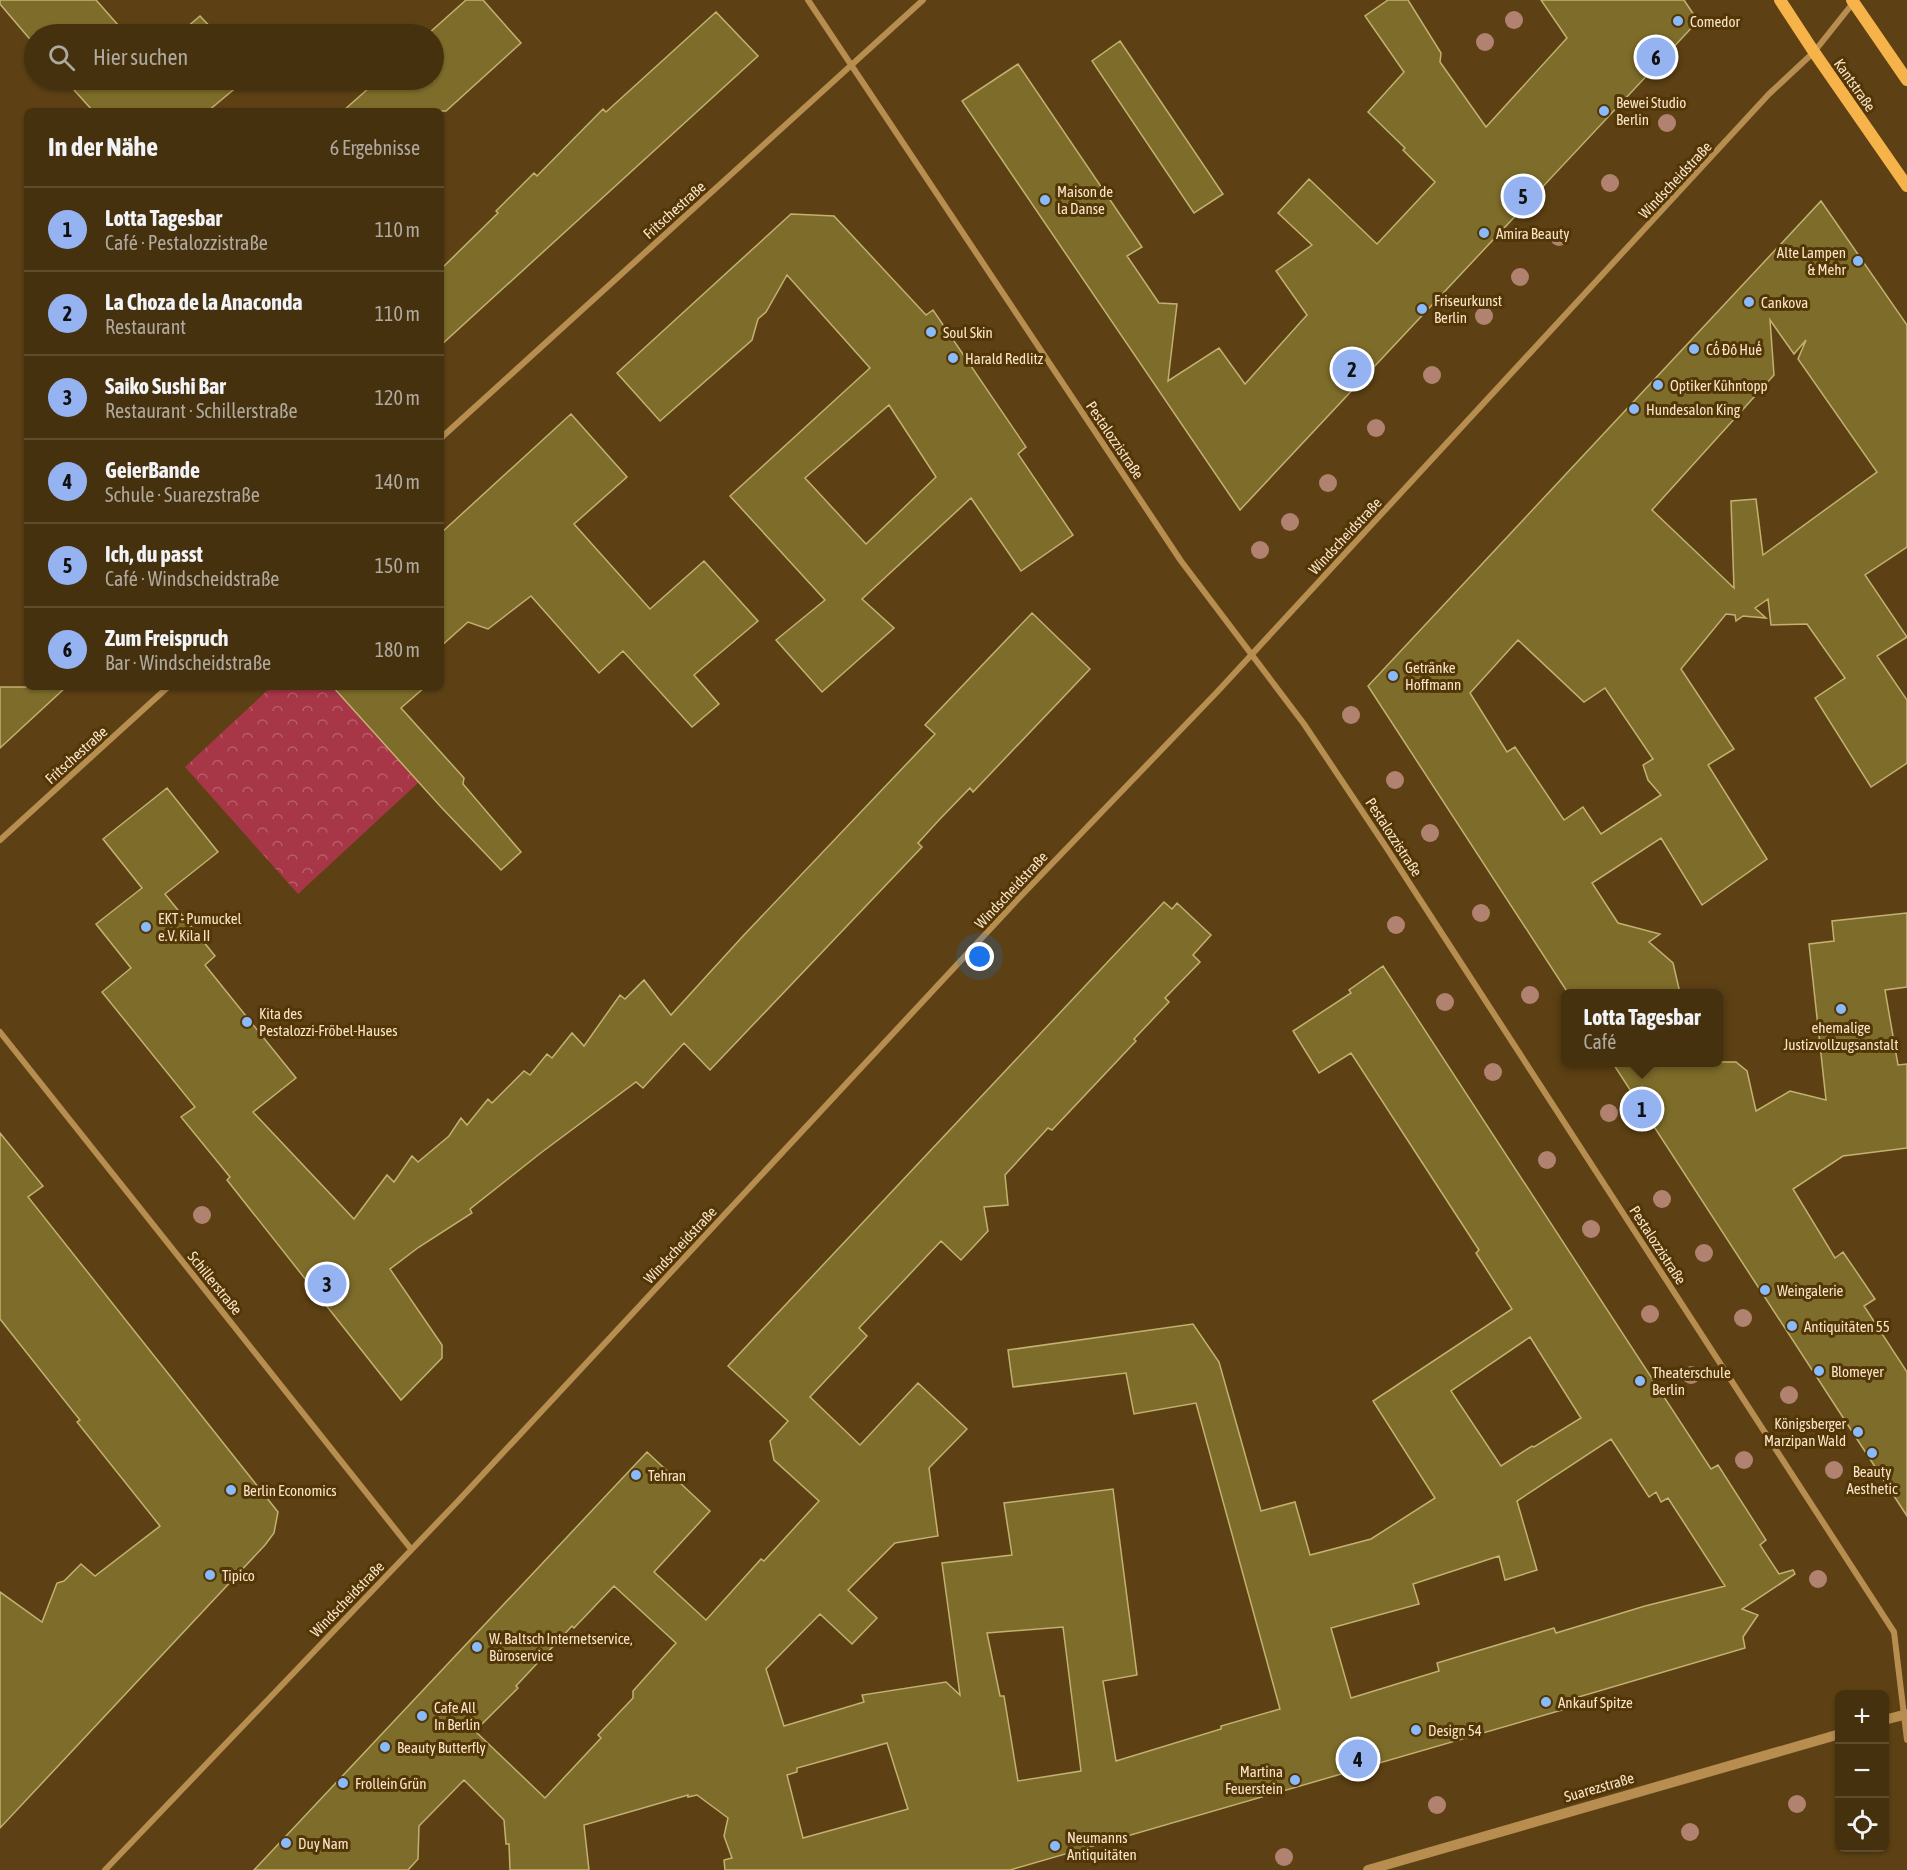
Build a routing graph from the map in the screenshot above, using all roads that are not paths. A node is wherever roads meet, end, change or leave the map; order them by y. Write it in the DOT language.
graph roads {
  1 [pos="808,0"];
  2 [pos="923,0"];
  3 [pos="1780,0"];
  4 [pos="1854,1"];
  5 [pos="1814,52"];
  6 [pos="852,64"];
  7 [pos="1907,80"];
  8 [pos="1907,186"];
  9 [pos="444,435"];
  10 [pos="1252,654"];
  11 [pos="165,690"];
  12 [pos="0,840"];
  13 [pos="0,1032"];
  14 [pos="411,1549"];
  15 [pos="1905,1714"];
  16 [pos="1889,1719"];
  17 [pos="1835,1735"];
  18 [pos="1907,1740"];
  19 [pos="105,1870"];
  20 [pos="1368,1870"];
  1 -- 6 [label="street, Pestalozzistraße"];
  2 -- 6 [label="street, Fritschestraße"];
  3 -- 5 [label="main road, Kantstraße"];
  4 -- 5 [label="street, Windscheidstraße"];
  4 -- 7 [label="main road"];
  5 -- 8 [label="main road, Kantstraße"];
  5 -- 10 [label="street, Windscheidstraße"];
  6 -- 9 [label="street, Fritschestraße"];
  6 -- 10 [label="street, Pestalozzistraße"];
  10 -- 14 [label="street, Windscheidstraße"];
  10 -- 15 [label="street, Pestalozzistraße"];
  11 -- 12 [label="street, Fritschestraße"];
  13 -- 14 [label="street, Schillerstraße"];
  14 -- 19 [label="street, Windscheidstraße"];
  15 -- 16 [label="street"];
  15 -- 18 [label="street, Pestalozzistraße"];
  17 -- 20 [label="street, Suarezstraße"];
}
